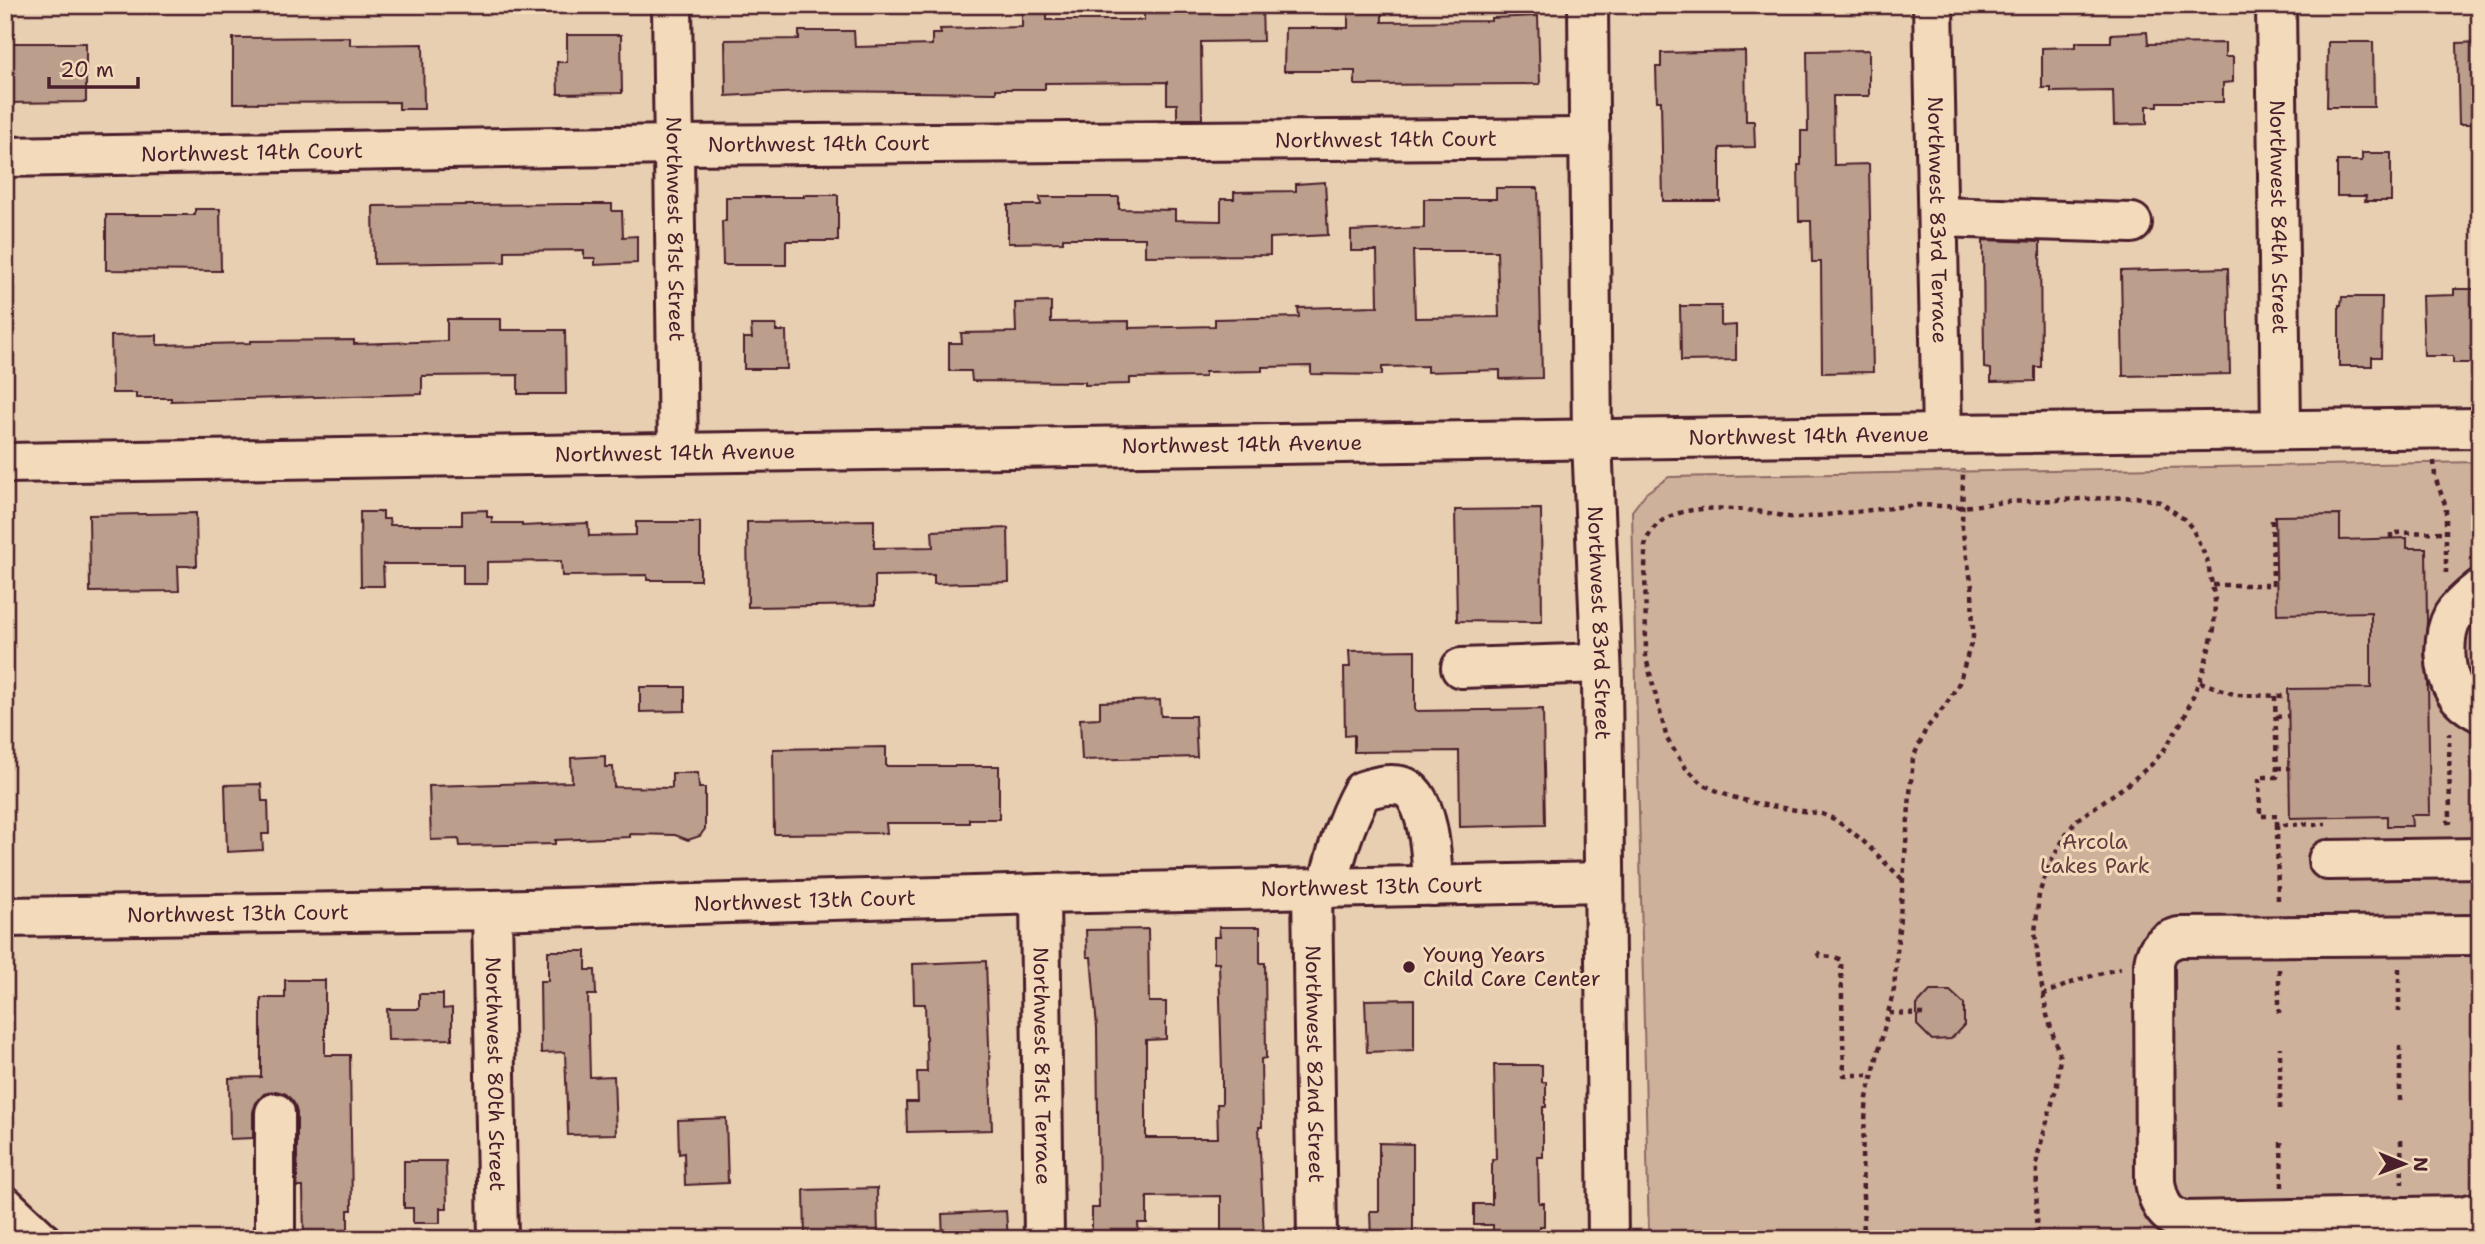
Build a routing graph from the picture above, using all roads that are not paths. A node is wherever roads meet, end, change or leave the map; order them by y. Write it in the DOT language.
graph roads {
  1 [pos="672,5"];
  2 [pos="1588,5"];
  3 [pos="1933,5"];
  4 [pos="2276,5"];
  5 [pos="1590,138"];
  6 [pos="674,145"];
  7 [pos="5,157"];
  8 [pos="1938,217"];
  9 [pos="2132,223"];
  10 [pos="2480,428"];
  11 [pos="2281,430"];
  12 [pos="1942,434"];
  13 [pos="1592,440"];
  14 [pos="678,453"];
  15 [pos="5,463"];
  16 [pos="2463,585"];
  17 [pos="1601,663"];
  18 [pos="1461,668"];
  19 [pos="2464,720"];
  20 [pos="2480,858"];
  21 [pos="2328,860"];
  22 [pos="1602,882"];
  23 [pos="1433,887"];
  24 [pos="1320,889"];
  25 [pos="1040,894"];
  26 [pos="492,909"];
  27 [pos="5,917"];
  28 [pos="2480,935"];
  29 [pos="275,1113"];
  30 [pos="5,1206"];
  31 [pos="2480,1212"];
  32 [pos="40,1239"];
  33 [pos="275,1239"];
  34 [pos="498,1239"];
  35 [pos="1044,1239"];
  36 [pos="1317,1239"];
  37 [pos="1608,1239"];
  1 -- 6 [label="street, Northwest 81st Street"];
  2 -- 5 [label="street, Northwest 83rd Street"];
  3 -- 8 [label="street, Northwest 83rd Terrace"];
  4 -- 11 [label="street, Northwest 84th Street"];
  5 -- 6 [label="street, Northwest 14th Court"];
  5 -- 13 [label="street, Northwest 83rd Street"];
  6 -- 7 [label="street, Northwest 14th Court"];
  6 -- 14 [label="street, Northwest 81st Street"];
  8 -- 9 [label="street"];
  8 -- 12 [label="street, Northwest 83rd Terrace"];
  10 -- 11 [label="street, Northwest 14th Avenue"];
  11 -- 12 [label="street, Northwest 14th Avenue"];
  12 -- 13 [label="street, Northwest 14th Avenue"];
  13 -- 14 [label="street, Northwest 14th Avenue"];
  13 -- 17 [label="street, Northwest 83rd Street"];
  14 -- 15 [label="street, Northwest 14th Avenue"];
  16 -- 19 [label="street"];
  17 -- 18 [label="street"];
  17 -- 22 [label="street, Northwest 83rd Street"];
  20 -- 21 [label="street"];
  22 -- 23 [label="street, Northwest 13th Court"];
  22 -- 37 [label="street, Northwest 83rd Street"];
  23 -- 24 [label="street, Northwest 13th Court"];
  23 -- 24 [label="street, Northwest 82nd Street"];
  24 -- 25 [label="street, Northwest 13th Court"];
  24 -- 36 [label="street, Northwest 82nd Street"];
  25 -- 26 [label="street, Northwest 13th Court"];
  25 -- 35 [label="street, Northwest 81st Terrace"];
  26 -- 27 [label="street, Northwest 13th Court"];
  26 -- 34 [label="street, Northwest 80th Street"];
  28 -- 31 [label="street"];
  29 -- 33 [label="street"];
  30 -- 32 [label="street"];
}
